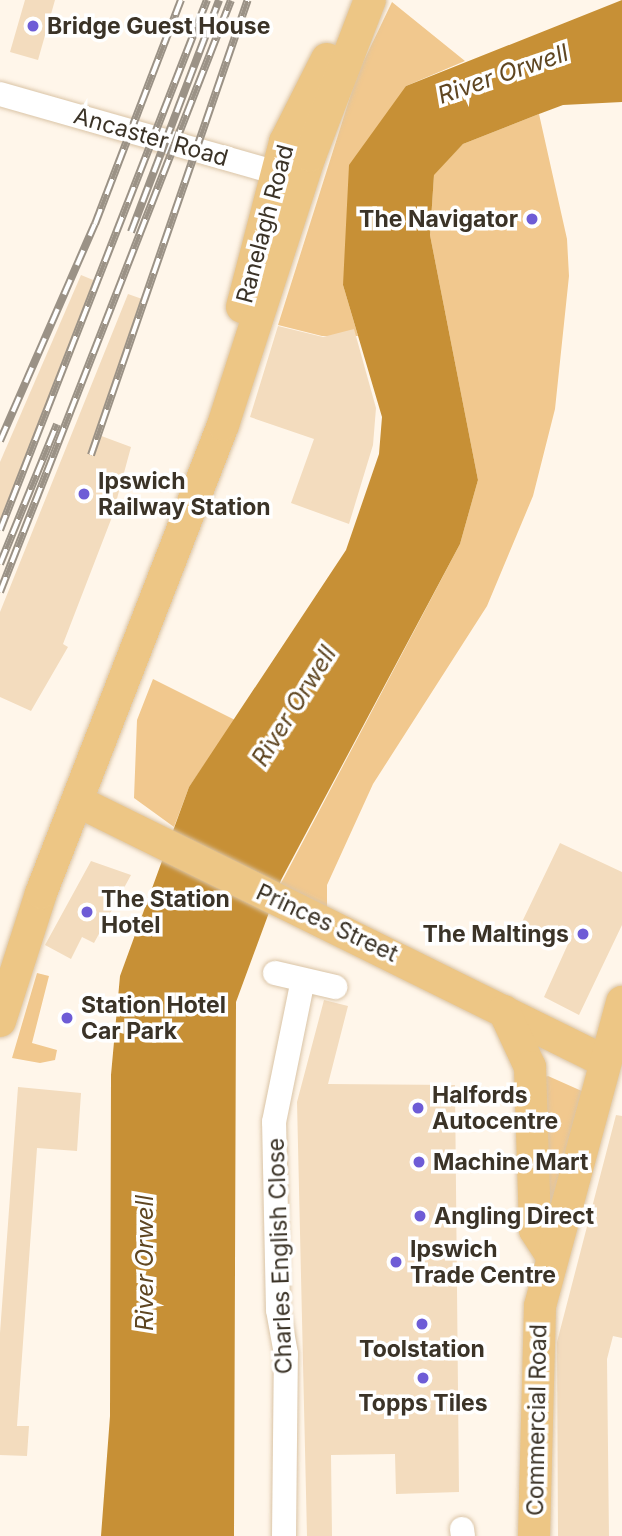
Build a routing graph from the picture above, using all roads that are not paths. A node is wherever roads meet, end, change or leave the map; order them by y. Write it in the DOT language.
graph roads {
  1 [pos="368,0"];
  2 [pos="0,94"];
  3 [pos="290,176"];
  4 [pos="77,801"];
  5 [pos="275,973"];
  6 [pos="303,980"];
  7 [pos="335,986"];
  8 [pos="621,1004"];
  9 [pos="504,1011"];
  10 [pos="0,1021"];
  11 [pos="538,1029"];
  12 [pos="613,1065"];
  13 [pos="552,1256"];
  14 [pos="285,1536"];
  15 [pos="534,1536"];
  1 -- 3 [label="main road, Ranelagh Road"];
  2 -- 3 [label="street, Ancaster Road"];
  3 -- 4 [label="main road, Ranelagh Road"];
  4 -- 9 [label="main road, Princes Street"];
  4 -- 10 [label="main road, Ranelagh Road"];
  5 -- 6 [label="street"];
  6 -- 7 [label="street"];
  6 -- 14 [label="street, Charles English Close"];
  8 -- 11 [label="main road, Princes Street"];
  8 -- 12 [label="main road, Commercial Road"];
  9 -- 11 [label="main road, Princes Street"];
  9 -- 13 [label="main road"];
  11 -- 12 [label="main road, Princes Street"];
  12 -- 13 [label="main road, Commercial Road"];
  13 -- 15 [label="main road, Commercial Road"];
}
